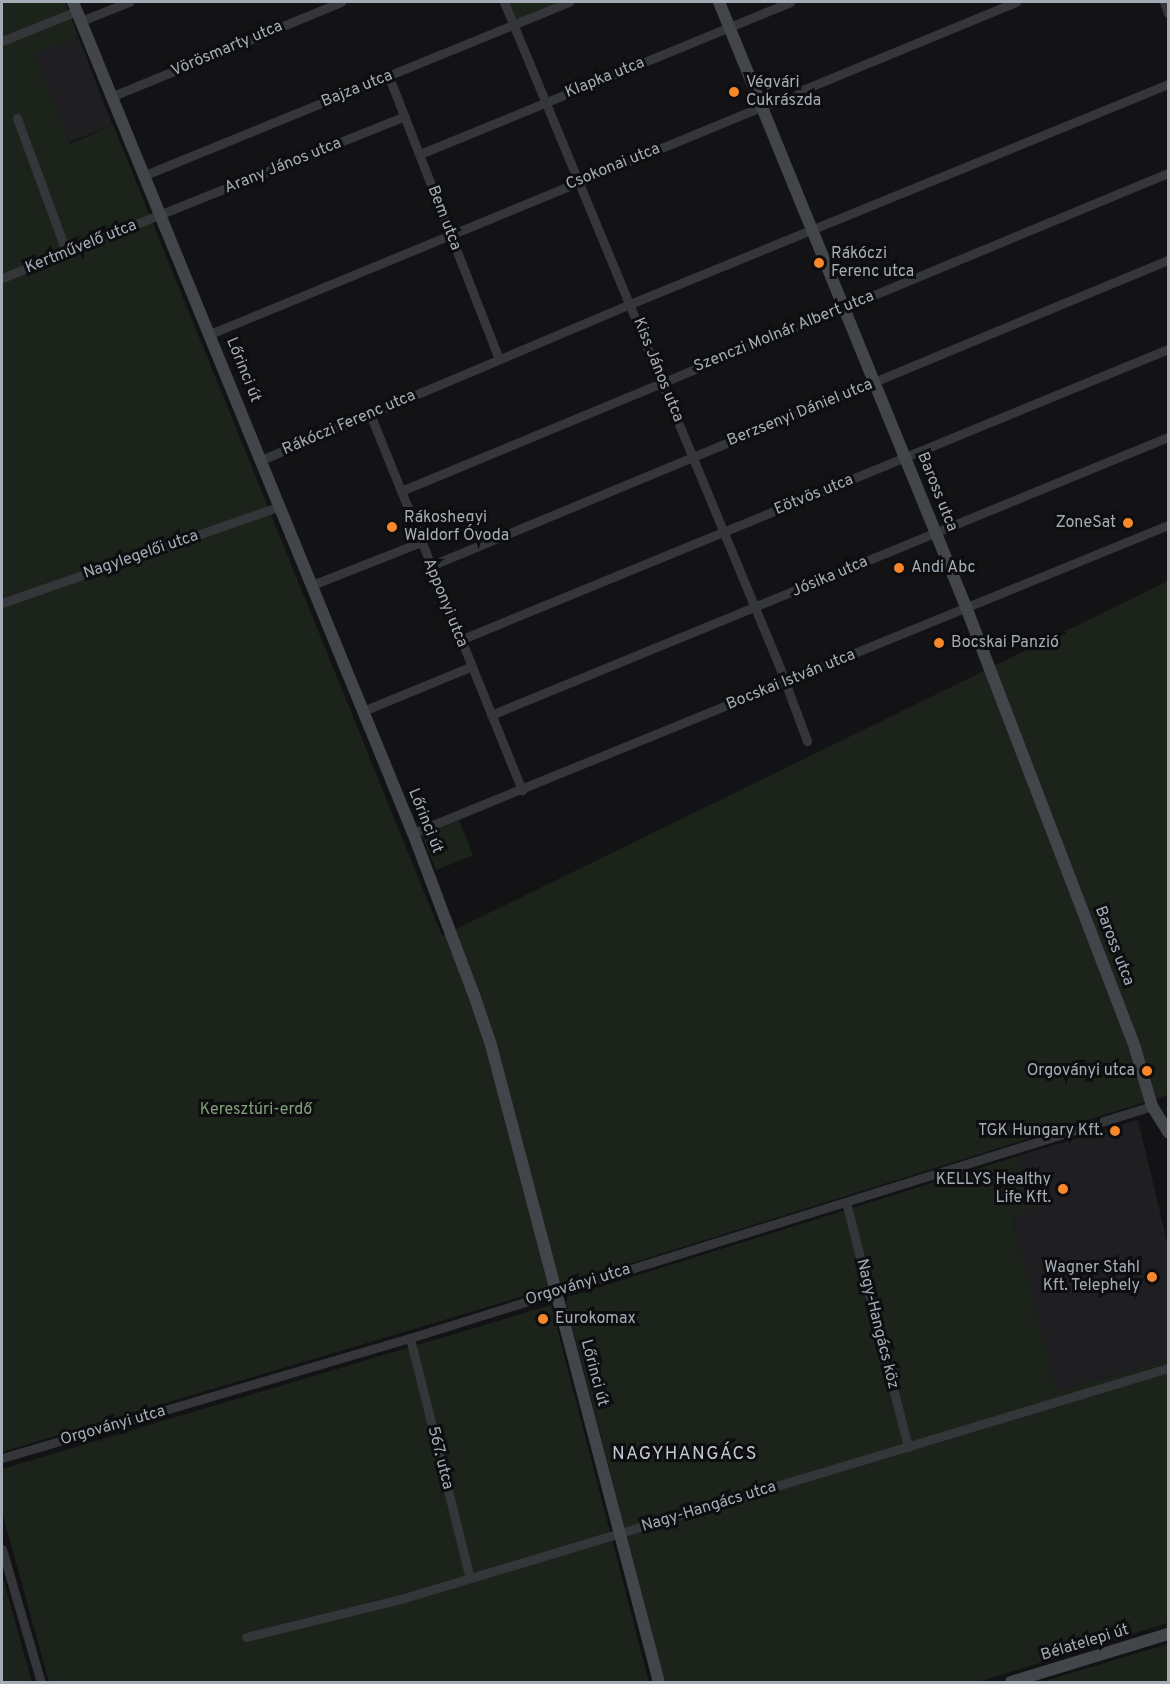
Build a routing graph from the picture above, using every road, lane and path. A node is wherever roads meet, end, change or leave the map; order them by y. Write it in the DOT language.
graph roads {
  1 [pos="129,2"];
  2 [pos="341,2"];
  3 [pos="504,2"];
  4 [pos="569,2"];
  5 [pos="719,2"];
  6 [pos="790,2"];
  7 [pos="1016,2"];
  8 [pos="1164,2"];
  9 [pos="77,11"];
  10 [pos="1168,13"];
  11 [pos="513,25"];
  12 [pos="729,27"];
  13 [pos="2,41"];
  14 [pos="389,77"];
  15 [pos="1168,84"];
  16 [pos="113,96"];
  17 [pos="546,103"];
  18 [pos="762,106"];
  19 [pos="405,116"];
  20 [pos="17,118"];
  21 [pos="420,154"];
  22 [pos="1168,173"];
  23 [pos="145,175"];
  24 [pos="578,181"];
  25 [pos="160,215"];
  26 [pos="813,232"];
  27 [pos="451,236"];
  28 [pos="67,254"];
  29 [pos="1168,260"];
  30 [pos="2,278"];
  31 [pos="630,304"];
  32 [pos="844,307"];
  33 [pos="210,334"];
  34 [pos="1168,349"];
  35 [pos="499,359"];
  36 [pos="663,382"];
  37 [pos="875,382"];
  38 [pos="370,414"];
  39 [pos="1168,437"];
  40 [pos="693,457"];
  41 [pos="906,458"];
  42 [pos="261,460"];
  43 [pos="400,491"];
  44 [pos="280,506"];
  45 [pos="1168,525"];
  46 [pos="723,532"];
  47 [pos="936,533"];
  48 [pos="421,542"];
  49 [pos="430,566"];
  50 [pos="312,585"];
  51 [pos="2,603"];
  52 [pos="755,608"];
  53 [pos="966,608"];
  54 [pos="460,640"];
  55 [pos="470,667"];
  56 [pos="784,682"];
  57 [pos="363,711"];
  58 [pos="491,715"];
  59 [pos="807,741"];
  60 [pos="522,790"];
  61 [pos="413,833"];
  62 [pos="1152,1106"];
  63 [pos="1168,1132"];
  64 [pos="846,1202"];
  65 [pos="556,1292"];
  66 [pos="410,1338"];
  67 [pos="1168,1368"];
  68 [pos="908,1447"];
  69 [pos="2,1458"];
  70 [pos="620,1534"];
  71 [pos="2,1549"];
  72 [pos="470,1578"];
  73 [pos="1168,1634"];
  74 [pos="246,1637"];
  75 [pos="40,1683"];
  76 [pos="659,1683"];
  77 [pos="1011,1683"];
  1 -- 9 [label="street"];
  2 -- 16 [label="street, Vörösmarty utca"];
  3 -- 11 [label="street, Kiss János utca"];
  4 -- 11 [label="street, Bajza utca"];
  5 -- 12 [label="street, Baross utca"];
  6 -- 12 [label="street, Klapka utca"];
  7 -- 18 [label="street, Csokonai utca"];
  8 -- 10 [label="street"];
  9 -- 13 [label="street"];
  9 -- 16 [label="street, Lőrinci út"];
  11 -- 14 [label="street, Bajza utca"];
  11 -- 17 [label="street, Kiss János utca"];
  12 -- 17 [label="street, Klapka utca"];
  12 -- 18 [label="street, Baross utca"];
  14 -- 19 [label="street, Bem utca"];
  14 -- 23 [label="street, Bajza utca"];
  15 -- 26 [label="street, Rákóczi Ferenc utca"];
  16 -- 23 [label="street, Lőrinci út"];
  17 -- 21 [label="street, Klapka utca"];
  17 -- 24 [label="street, Kiss János utca"];
  18 -- 24 [label="street, Csokonai utca"];
  18 -- 26 [label="street, Baross utca"];
  19 -- 21 [label="street, Bem utca"];
  19 -- 25 [label="street, Arany János utca"];
  20 -- 28 [label="street"];
  21 -- 27 [label="street, Bem utca"];
  22 -- 32 [label="street, Szenczi Molnár Albert utca"];
  23 -- 25 [label="street, Lőrinci út"];
  24 -- 27 [label="street, Csokonai utca"];
  24 -- 31 [label="street, Kiss János utca"];
  25 -- 28 [label="street, Kertművelő utca"];
  25 -- 33 [label="street, Lőrinci út"];
  26 -- 31 [label="street, Rákóczi Ferenc utca"];
  26 -- 32 [label="street, Baross utca"];
  27 -- 33 [label="street, Csokonai utca"];
  27 -- 35 [label="street, Bem utca"];
  28 -- 30 [label="street, Kertművelő utca"];
  29 -- 37 [label="street, Berzsenyi Dániel utca"];
  31 -- 35 [label="street, Rákóczi Ferenc utca"];
  31 -- 36 [label="street, Kiss János utca"];
  32 -- 36 [label="street, Szenczi Molnár Albert utca"];
  32 -- 37 [label="street, Baross utca"];
  33 -- 42 [label="street, Lőrinci út"];
  34 -- 41 [label="street, Eötvös utca"];
  35 -- 38 [label="street, Rákóczi Ferenc utca"];
  36 -- 40 [label="street, Kiss János utca"];
  36 -- 43 [label="street, Szenczi Molnár Albert utca"];
  37 -- 40 [label="street, Berzsenyi Dániel utca"];
  37 -- 41 [label="street, Baross utca"];
  38 -- 42 [label="street, Rákóczi Ferenc utca"];
  38 -- 43 [label="street, Apponyi utca"];
  39 -- 47 [label="street, Jósika utca"];
  40 -- 46 [label="street, Kiss János utca"];
  40 -- 49 [label="street, Berzsenyi Dániel utca"];
  41 -- 46 [label="street, Eötvös utca"];
  41 -- 47 [label="street, Baross utca"];
  42 -- 44 [label="street, Lőrinci út"];
  43 -- 48 [label="street, Apponyi utca"];
  44 -- 50 [label="street, Lőrinci út"];
  44 -- 51 [label="street, Nagylegelői utca"];
  45 -- 53 [label="street, Bocskai István utca"];
  46 -- 52 [label="street, Kiss János utca"];
  46 -- 54 [label="street, Eötvös utca"];
  47 -- 52 [label="street, Jósika utca"];
  47 -- 53 [label="street, Baross utca"];
  48 -- 49 [label="street, Apponyi utca"];
  48 -- 50 [label="street"];
  49 -- 54 [label="street, Apponyi utca"];
  50 -- 57 [label="street, Lőrinci út"];
  52 -- 56 [label="street, Kiss János utca"];
  52 -- 58 [label="street, Jósika utca"];
  53 -- 56 [label="street, Bocskai István utca"];
  53 -- 62 [label="street, Baross utca"];
  54 -- 55 [label="street, Apponyi utca"];
  55 -- 57 [label="street"];
  55 -- 58 [label="street, Apponyi utca"];
  56 -- 59 [label="street, Kiss János utca"];
  56 -- 60 [label="street, Bocskai István utca"];
  57 -- 61 [label="street, Lőrinci út"];
  58 -- 60 [label="street, Apponyi utca"];
  60 -- 61 [label="street, Bocskai István utca"];
  61 -- 65 [label="street, Lőrinci út"];
  62 -- 63 [label="street, Baross utca"];
  62 -- 64 [label="street, Orgoványi utca"];
  64 -- 65 [label="street, Orgoványi utca"];
  64 -- 68 [label="street, Nagy-Hangács köz"];
  65 -- 66 [label="street, Orgoványi utca"];
  65 -- 70 [label="street, Lőrinci út"];
  66 -- 69 [label="street, Orgoványi utca"];
  66 -- 72 [label="street, 567. utca"];
  67 -- 68 [label="street, Nagy-Hangács utca"];
  68 -- 70 [label="street, Nagy-Hangács utca"];
  70 -- 72 [label="street, Nagy-Hangács utca"];
  70 -- 76 [label="street, Lőrinci út"];
  71 -- 75 [label="street"];
  72 -- 74 [label="street, Nagy-Hangács utca"];
  73 -- 77 [label="street, Bélatelepi út"];
}
